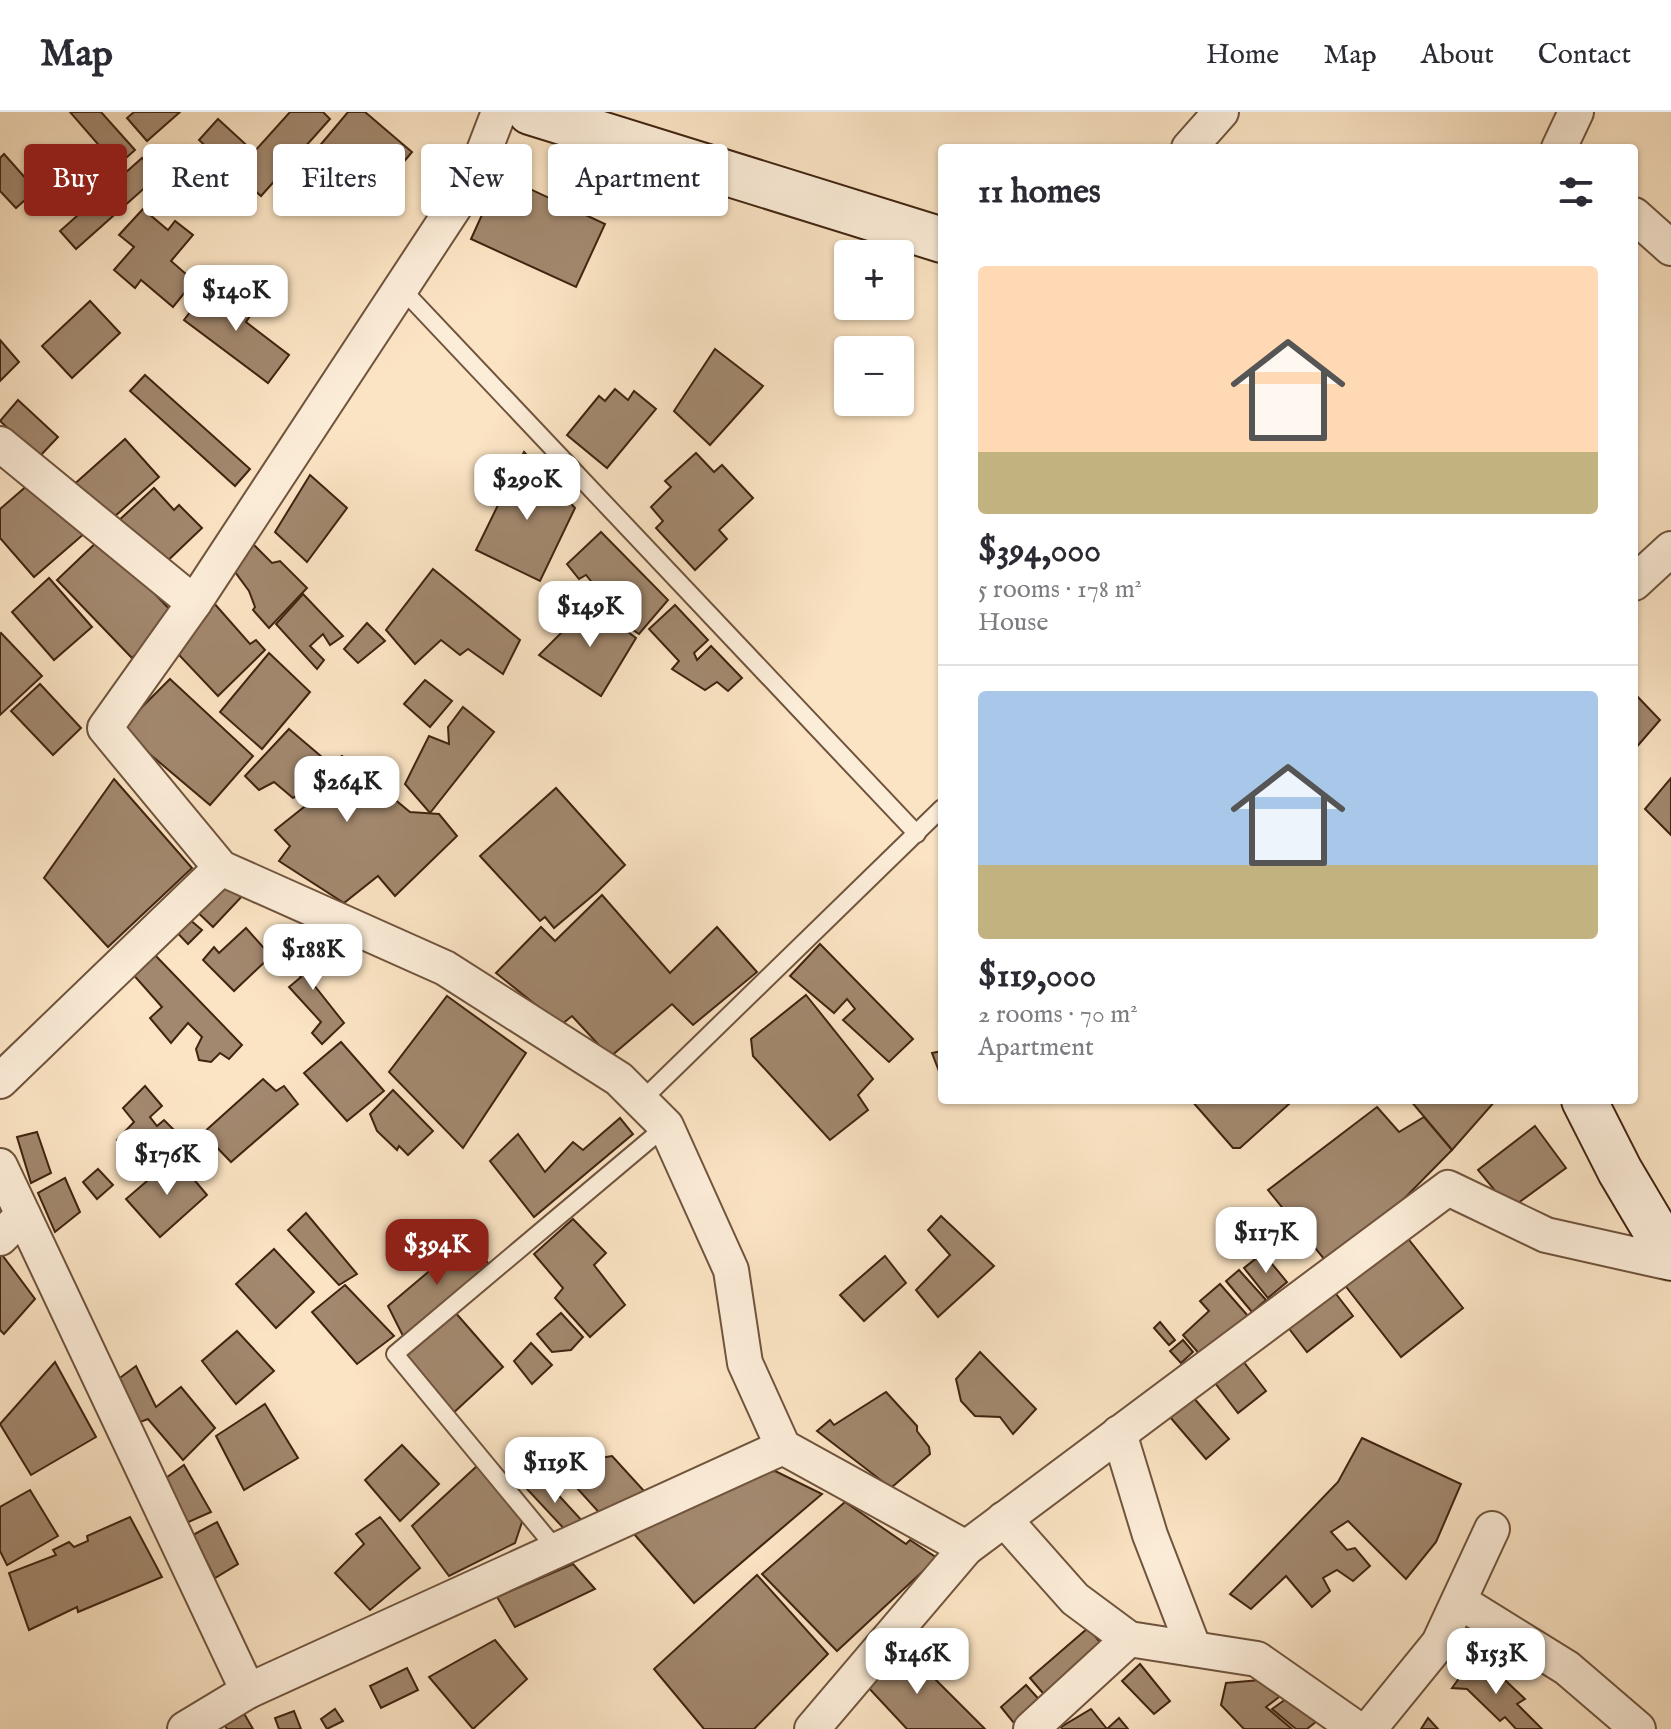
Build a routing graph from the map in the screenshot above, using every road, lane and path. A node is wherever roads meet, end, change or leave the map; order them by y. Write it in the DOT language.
graph roads {
  1 [pos="499,112"];
  2 [pos="530,112"];
  3 [pos="1221,112"];
  4 [pos="1576,112"];
  5 [pos="1193,144"];
  6 [pos="1561,144"];
  7 [pos="1638,219"];
  8 [pos="938,239"];
  9 [pos="1671,248"];
  10 [pos="402,289"];
  11 [pos="5,456"];
  12 [pos="1671,549"];
  13 [pos="1638,579"];
  14 [pos="194,603"];
  15 [pos="938,812"];
  16 [pos="917,834"];
  17 [pos="221,868"];
  18 [pos="0,1081"];
  19 [pos="641,1101"];
  20 [pos="1586,1104"];
  21 [pos="666,1126"];
  22 [pos="0,1166"];
  23 [pos="12,1227"];
  24 [pos="1671,1260"];
  25 [pos="1119,1433"];
  26 [pos="783,1447"];
  27 [pos="1004,1519"];
  28 [pos="1492,1529"];
  29 [pos="966,1548"];
  30 [pos="557,1550"];
  31 [pos="1459,1601"];
  32 [pos="1129,1639"];
  33 [pos="1194,1649"];
  34 [pos="248,1691"];
  35 [pos="185,1729"];
  36 [pos="812,1729"];
  37 [pos="1031,1729"];
  38 [pos="1357,1729"];
  39 [pos="1369,1729"];
  40 [pos="1638,1729"];
  1 -- 10 [label="street"];
  2 -- 8 [label="street"];
  3 -- 5 [label="street"];
  4 -- 6 [label="street"];
  7 -- 9 [label="street"];
  10 -- 14 [label="street"];
  10 -- 16 [label="lane"];
  11 -- 14 [label="street"];
  12 -- 13 [label="street"];
  14 -- 17 [label="street"];
  15 -- 16 [label="lane"];
  16 -- 19 [label="lane"];
  17 -- 18 [label="street"];
  17 -- 19 [label="street"];
  19 -- 21 [label="street"];
  20 -- 24 [label="street"];
  21 -- 26 [label="street"];
  21 -- 30 [label="lane"];
  22 -- 23 [label="street"];
  23 -- 34 [label="street"];
  24 -- 25 [label="street"];
  25 -- 27 [label="street"];
  25 -- 33 [label="street"];
  26 -- 29 [label="street"];
  26 -- 30 [label="street"];
  27 -- 29 [label="street"];
  27 -- 32 [label="street"];
  28 -- 31 [label="street"];
  29 -- 36 [label="street"];
  30 -- 34 [label="street"];
  31 -- 39 [label="street"];
  31 -- 40 [label="street"];
  32 -- 33 [label="street"];
  32 -- 37 [label="street"];
  33 -- 38 [label="street"];
  34 -- 35 [label="street"];
}
